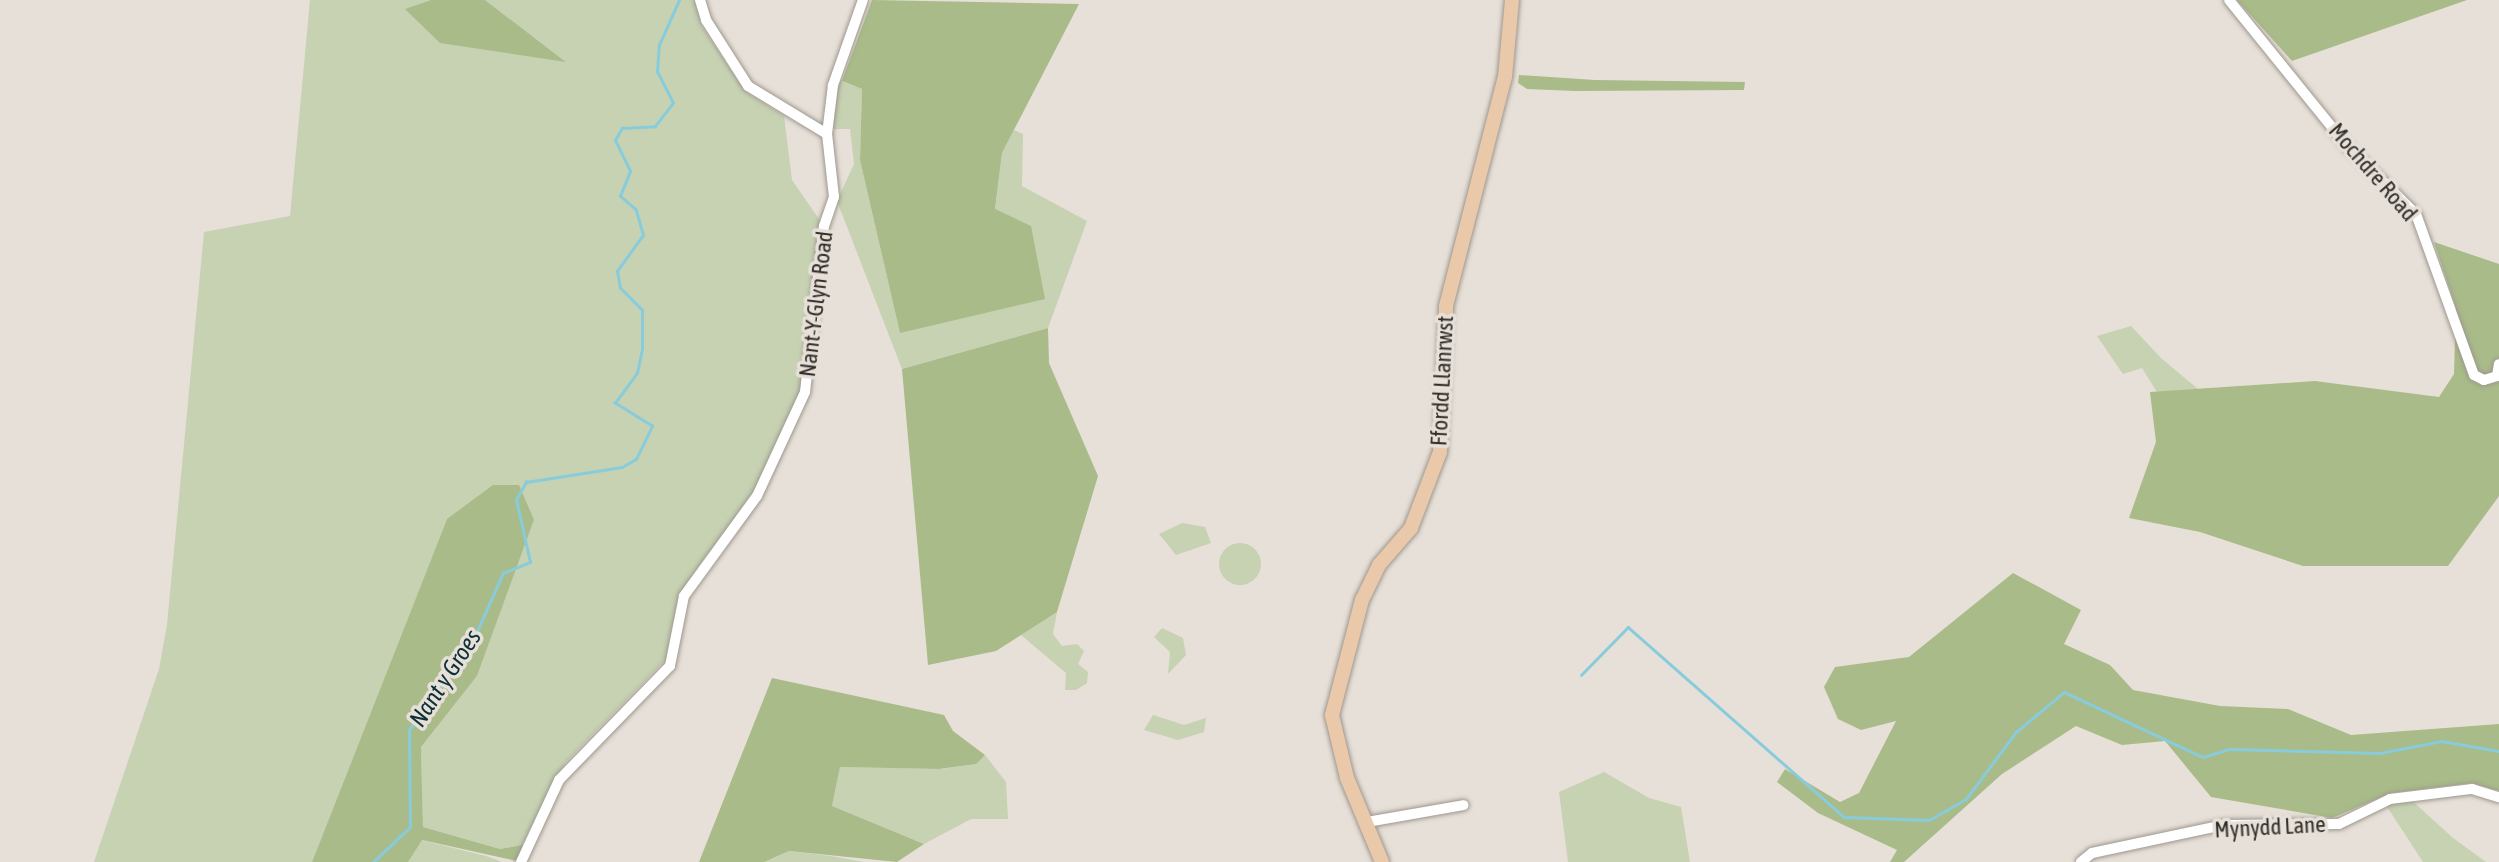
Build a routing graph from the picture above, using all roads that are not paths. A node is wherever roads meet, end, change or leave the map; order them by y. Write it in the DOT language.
graph roads {
  1 [pos="701,0"];
  2 [pos="863,0"];
  3 [pos="1512,0"];
  4 [pos="2229,0"];
  5 [pos="827,134"];
  6 [pos="2499,365"];
  7 [pos="2499,797"];
  8 [pos="1464,805"];
  9 [pos="1367,822"];
  10 [pos="521,862"];
  11 [pos="1382,862"];
  12 [pos="2081,862"];
  1 -- 5 [label="street"];
  2 -- 5 [label="street, Nant-Y-Glyn Road"];
  3 -- 9 [label="main road, Ffordd Llanrwst"];
  4 -- 6 [label="street, Mochdre Road"];
  5 -- 10 [label="street, Nant-Y-Glyn Road"];
  7 -- 12 [label="street, Mynydd Lane"];
  8 -- 9 [label="street"];
  9 -- 11 [label="main road, Ffordd Llanrwst"];
}
